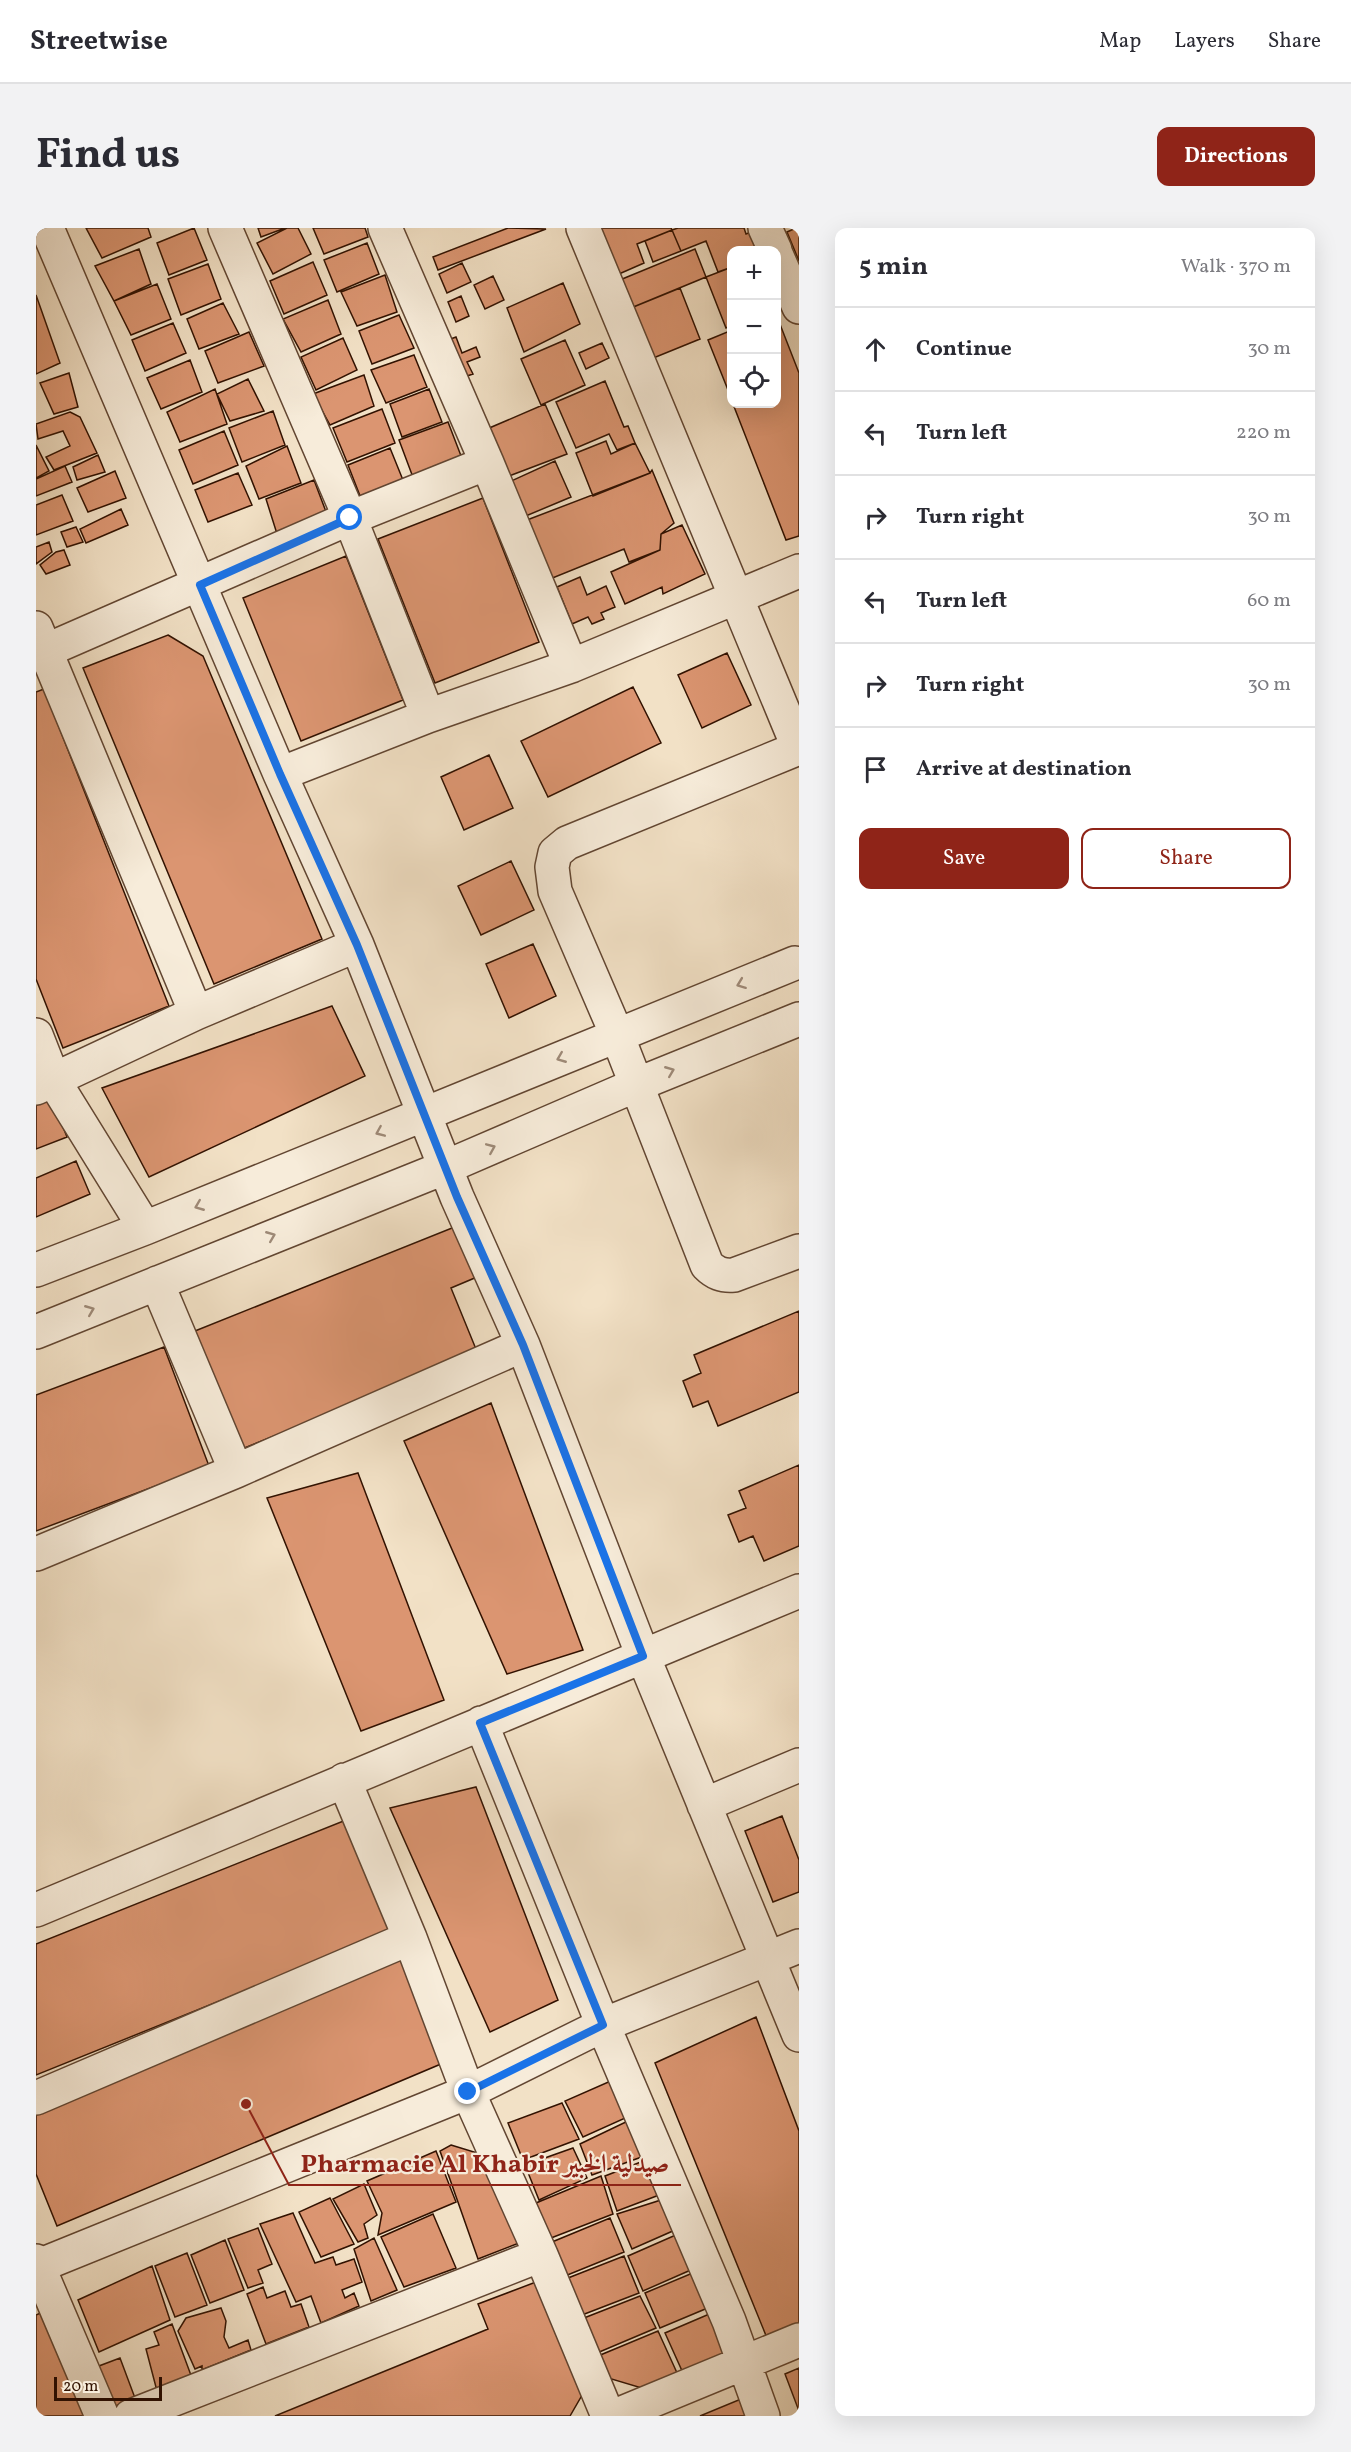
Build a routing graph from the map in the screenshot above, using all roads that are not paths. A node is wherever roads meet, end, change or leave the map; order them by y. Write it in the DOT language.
graph roads {
  1 [pos="47,228"];
  2 [pos="225,228"];
  3 [pos="385,228"];
  4 [pos="583,228"];
  5 [pos="765,228"];
  6 [pos="773,246"];
  7 [pos="781,264"];
  8 [pos="799,307"];
  9 [pos="487,463"];
  10 [pos="350,518"];
  11 [pos="799,571"];
  12 [pos="200,585"];
  13 [pos="736,597"];
  14 [pos="39,644"];
  15 [pos="571,666"];
  16 [pos="428,716"];
  17 [pos="799,748"];
  18 [pos="280,774"];
  19 [pos="357,945"];
  20 [pos="798,961"];
  21 [pos="196,1013"];
  22 [pos="799,1018"];
  23 [pos="36,1035"];
  24 [pos="617,1035"];
  25 [pos="636,1084"];
  26 [pos="45,1085"];
  27 [pos="424,1113"];
  28 [pos="446,1167"];
  29 [pos="145,1228"];
  30 [pos="799,1251"];
  31 [pos="36,1270"];
  32 [pos="157,1283"];
  33 [pos="36,1332"];
  34 [pos="523,1345"];
  35 [pos="236,1472"];
  36 [pos="36,1554"];
  37 [pos="799,1591"];
  38 [pos="643,1656"];
  39 [pos="480,1723"];
  40 [pos="799,1765"];
  41 [pos="344,1780"];
  42 [pos="704,1805"];
  43 [pos="36,1910"];
  44 [pos="410,1938"];
  45 [pos="799,1946"];
  46 [pos="768,1958"];
  47 [pos="603,2025"];
  48 [pos="799,2036"];
  49 [pos="468,2092"];
  50 [pos="36,2098"];
  51 [pos="541,2254"];
  52 [pos="37,2265"];
  53 [pos="799,2340"];
  54 [pos="745,2364"];
  55 [pos="102,2416"];
  56 [pos="131,2416"];
  57 [pos="608,2416"];
  58 [pos="615,2416"];
  59 [pos="763,2416"];
  1 -- 12 [label="street"];
  2 -- 10 [label="street"];
  3 -- 9 [label="street"];
  4 -- 13 [label="street"];
  5 -- 6 [label="street"];
  7 -- 8 [label="street"];
  9 -- 10 [label="street"];
  9 -- 15 [label="street"];
  10 -- 12 [label="street"];
  10 -- 16 [label="street"];
  11 -- 13 [label="street"];
  12 -- 14 [label="street"];
  12 -- 18 [label="street"];
  13 -- 15 [label="street"];
  13 -- 17 [label="street"];
  14 -- 21 [label="street"];
  15 -- 16 [label="street"];
  16 -- 18 [label="street"];
  17 -- 24 [label="street"];
  18 -- 19 [label="street"];
  19 -- 21 [label="street"];
  19 -- 27 [label="street"];
  20 -- 24 [label="street, one-way"];
  21 -- 26 [label="street"];
  25 -- 22 [label="street, one-way"];
  23 -- 26 [label="street"];
  24 -- 25 [label="street"];
  24 -- 27 [label="street, one-way"];
  28 -- 25 [label="street, one-way"];
  25 -- 30 [label="street"];
  26 -- 29 [label="street"];
  27 -- 28 [label="street"];
  27 -- 29 [label="street, one-way"];
  32 -- 28 [label="street, one-way"];
  28 -- 34 [label="street"];
  29 -- 31 [label="street"];
  33 -- 32 [label="street, one-way"];
  32 -- 35 [label="street"];
  34 -- 35 [label="street"];
  34 -- 38 [label="street"];
  35 -- 36 [label="street"];
  37 -- 38 [label="street"];
  38 -- 39 [label="street"];
  38 -- 42 [label="street"];
  39 -- 41 [label="street"];
  39 -- 47 [label="street"];
  40 -- 42 [label="street"];
  41 -- 43 [label="street"];
  41 -- 44 [label="street"];
  42 -- 46 [label="street"];
  44 -- 49 [label="street"];
  44 -- 50 [label="street"];
  45 -- 46 [label="street"];
  46 -- 47 [label="street"];
  46 -- 48 [label="street"];
  47 -- 49 [label="street"];
  47 -- 54 [label="street"];
  49 -- 51 [label="street"];
  49 -- 52 [label="street"];
  51 -- 56 [label="street"];
  51 -- 57 [label="street"];
  52 -- 55 [label="street"];
  53 -- 54 [label="street"];
  54 -- 58 [label="street"];
  54 -- 59 [label="street"];
}
